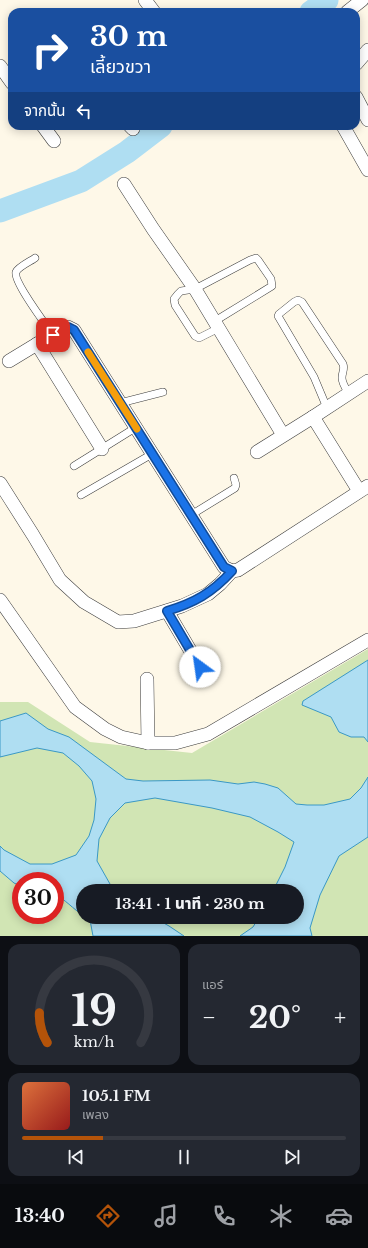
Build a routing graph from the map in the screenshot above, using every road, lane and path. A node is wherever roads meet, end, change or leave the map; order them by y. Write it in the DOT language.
graph roads {
  1 [pos="362,0"];
  2 [pos="353,8"];
  3 [pos="368,50"];
  4 [pos="360,59"];
  5 [pos="0,66"];
  6 [pos="8,77"];
  7 [pos="360,105"];
  8 [pos="368,120"];
  9 [pos="46,130"];
  10 [pos="345,130"];
  11 [pos="54,141"];
  12 [pos="368,170"];
  13 [pos="124,184"];
  14 [pos="35,258"];
  15 [pos="195,290"];
  16 [pos="217,325"];
  17 [pos="53,335"];
  18 [pos="37,344"];
  19 [pos="9,361"];
  20 [pos="368,381"];
  21 [pos="163,392"];
  22 [pos="348,394"];
  23 [pos="120,403"];
  24 [pos="327,408"];
  25 [pos="314,417"];
  26 [pos="135,428"];
  27 [pos="283,436"];
  28 [pos="102,449"];
  29 [pos="257,452"];
  30 [pos="152,454"];
  31 [pos="74,466"];
  32 [pos="234,478"];
  33 [pos="0,483"];
  34 [pos="364,489"];
  35 [pos="82,495"];
  36 [pos="191,515"];
  37 [pos="232,571"];
  38 [pos="0,600"];
  39 [pos="167,611"];
  40 [pos="368,640"];
  41 [pos="200,667"];
  42 [pos="148,680"];
  43 [pos="148,743"];
  1 -- 2 [label="street"];
  3 -- 4 [label="street"];
  5 -- 6 [label="street"];
  7 -- 8 [label="street"];
  9 -- 11 [label="street"];
  10 -- 12 [label="street"];
  13 -- 15 [label="street"];
  14 -- 17 [label="lane"];
  15 -- 16 [label="street"];
  15 -- 16 [label="lane"];
  15 -- 16 [label="lane"];
  16 -- 27 [label="street"];
  17 -- 18 [label="street"];
  17 -- 23 [label="street"];
  18 -- 19 [label="street"];
  18 -- 28 [label="street"];
  20 -- 22 [label="street"];
  21 -- 23 [label="lane"];
  22 -- 24 [label="street"];
  22 -- 24 [label="lane"];
  23 -- 26 [label="street"];
  24 -- 25 [label="street"];
  25 -- 27 [label="street"];
  25 -- 34 [label="street"];
  26 -- 28 [label="lane"];
  26 -- 30 [label="street"];
  27 -- 29 [label="street"];
  28 -- 31 [label="lane"];
  30 -- 35 [label="lane"];
  30 -- 36 [label="street"];
  32 -- 36 [label="lane"];
  33 -- 39 [label="street"];
  34 -- 37 [label="street"];
  36 -- 37 [label="street"];
  37 -- 39 [label="street"];
  38 -- 43 [label="street"];
  39 -- 41 [label="street"];
  40 -- 43 [label="street"];
  42 -- 43 [label="street"];
}
